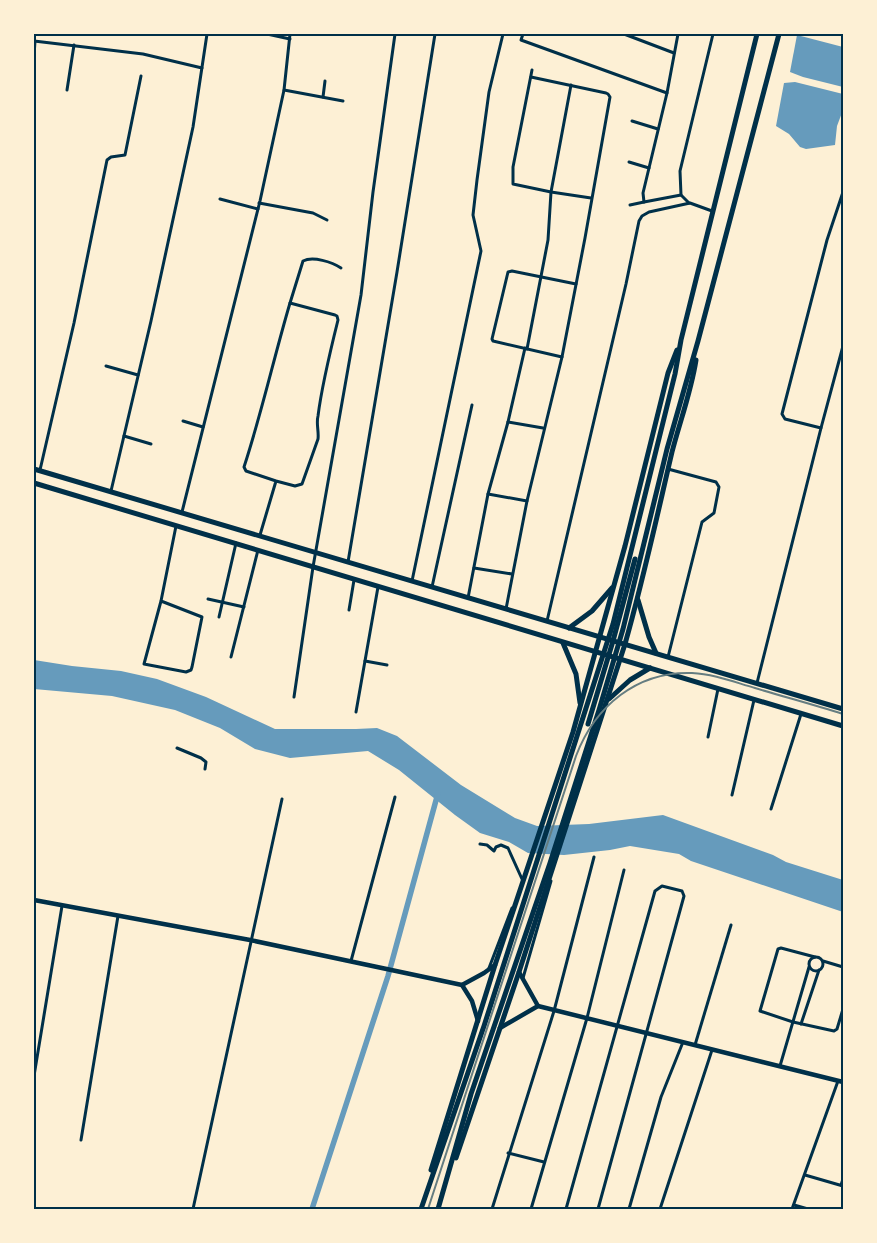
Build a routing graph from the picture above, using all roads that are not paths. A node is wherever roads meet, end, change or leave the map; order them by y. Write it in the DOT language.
graph roads {
  1 [pos="207,34"];
  2 [pos="267,34"];
  3 [pos="290,34"];
  4 [pos="395,34"];
  5 [pos="435,34"];
  6 [pos="503,34"];
  7 [pos="523,34"];
  8 [pos="624,34"];
  9 [pos="678,34"];
  10 [pos="712,34"];
  11 [pos="757,34"];
  12 [pos="779,34"];
  13 [pos="290,39"];
  14 [pos="35,41"];
  15 [pos="74,45"];
  16 [pos="674,53"];
  17 [pos="34,56"];
  18 [pos="202,68"];
  19 [pos="532,70"];
  20 [pos="141,76"];
  21 [pos="531,76"];
  22 [pos="325,81"];
  23 [pos="570,85"];
  24 [pos="68,90"];
  25 [pos="284,90"];
  26 [pos="667,93"];
  27 [pos="323,97"];
  28 [pos="343,101"];
  29 [pos="632,121"];
  30 [pos="658,129"];
  31 [pos="629,162"];
  32 [pos="649,168"];
  33 [pos="551,192"];
  34 [pos="843,192"];
  35 [pos="681,195"];
  36 [pos="591,198"];
  37 [pos="220,199"];
  38 [pos="644,202"];
  39 [pos="259,203"];
  40 [pos="690,203"];
  41 [pos="630,205"];
  42 [pos="258,209"];
  43 [pos="712,211"];
  44 [pos="327,220"];
  45 [pos="341,268"];
  46 [pos="541,277"];
  47 [pos="576,284"];
  48 [pos="290,303"];
  49 [pos="680,340"];
  50 [pos="698,341"];
  51 [pos="843,346"];
  52 [pos="526,348"];
  53 [pos="562,357"];
  54 [pos="106,366"];
  55 [pos="138,375"];
  56 [pos="472,405"];
  57 [pos="183,421"];
  58 [pos="508,422"];
  59 [pos="203,427"];
  60 [pos="543,428"];
  61 [pos="821,428"];
  62 [pos="124,436"];
  63 [pos="151,444"];
  64 [pos="668,469"];
  65 [pos="37,470"];
  66 [pos="276,481"];
  67 [pos="34,483"];
  68 [pos="111,491"];
  69 [pos="488,494"];
  70 [pos="527,501"];
  71 [pos="182,512"];
  72 [pos="176,525"];
  73 [pos="260,536"];
  74 [pos="236,543"];
  75 [pos="624,546"];
  76 [pos="258,550"];
  77 [pos="649,551"];
  78 [pos="316,552"];
  79 [pos="635,559"];
  80 [pos="348,562"];
  81 [pos="313,566"];
  82 [pos="474,568"];
  83 [pos="512,574"];
  84 [pos="354,579"];
  85 [pos="412,582"];
  86 [pos="614,584"];
  87 [pos="378,586"];
  88 [pos="432,588"];
  89 [pos="468,598"];
  90 [pos="208,599"];
  91 [pos="638,599"];
  92 [pos="161,601"];
  93 [pos="222,602"];
  94 [pos="244,607"];
  95 [pos="349,610"];
  96 [pos="506,610"];
  97 [pos="219,617"];
  98 [pos="547,622"];
  99 [pos="569,628"];
  100 [pos="600,638"];
  101 [pos="613,641"];
  102 [pos="563,643"];
  103 [pos="625,644"];
  104 [pos="596,652"];
  105 [pos="656,654"];
  106 [pos="231,656"];
  107 [pos="608,656"];
  108 [pos="668,657"];
  109 [pos="620,660"];
  110 [pos="365,661"];
  111 [pos="387,665"];
  112 [pos="650,668"];
  113 [pos="757,684"];
  114 [pos="718,689"];
  115 [pos="294,698"];
  116 [pos="754,700"];
  117 [pos="607,702"];
  118 [pos="581,706"];
  119 [pos="843,709"];
  120 [pos="356,712"];
  121 [pos="801,714"];
  122 [pos="588,724"];
  123 [pos="843,726"];
  124 [pos="573,732"];
  125 [pos="708,737"];
  126 [pos="594,739"];
  127 [pos="177,748"];
  128 [pos="205,769"];
  129 [pos="732,795"];
  130 [pos="395,797"];
  131 [pos="282,799"];
  132 [pos="771,809"];
  133 [pos="480,844"];
  134 [pos="594,857"];
  135 [pos="624,870"];
  136 [pos="551,881"];
  137 [pos="34,900"];
  138 [pos="62,905"];
  139 [pos="118,916"];
  140 [pos="731,925"];
  141 [pos="250,940"];
  142 [pos="814,957"];
  143 [pos="822,960"];
  144 [pos="351,961"];
  145 [pos="495,965"];
  146 [pos="810,967"];
  147 [pos="843,967"];
  148 [pos="488,970"];
  149 [pos="819,970"];
  150 [pos="519,972"];
  151 [pos="522,978"];
  152 [pos="462,986"];
  153 [pos="538,1006"];
  154 [pos="843,1009"];
  155 [pos="554,1010"];
  156 [pos="587,1018"];
  157 [pos="478,1021"];
  158 [pos="793,1022"];
  159 [pos="802,1024"];
  160 [pos="618,1026"];
  161 [pos="500,1028"];
  162 [pos="646,1034"];
  163 [pos="683,1042"];
  164 [pos="694,1045"];
  165 [pos="712,1050"];
  166 [pos="780,1066"];
  167 [pos="34,1076"];
  168 [pos="841,1081"];
  169 [pos="81,1140"];
  170 [pos="508,1153"];
  171 [pos="544,1162"];
  172 [pos="805,1174"];
  173 [pos="843,1179"];
  174 [pos="842,1186"];
  175 [pos="424,1201"];
  176 [pos="794,1205"];
  177 [pos="439,1206"];
  178 [pos="193,1209"];
  179 [pos="421,1209"];
  180 [pos="492,1209"];
  181 [pos="531,1209"];
  182 [pos="566,1209"];
  183 [pos="598,1209"];
  184 [pos="629,1209"];
  185 [pos="660,1209"];
  186 [pos="792,1209"];
  187 [pos="808,1209"];
  1 -- 18 [label="street"];
  2 -- 13 [label="street"];
  3 -- 13 [label="street"];
  4 -- 78 [label="street"];
  5 -- 80 [label="street"];
  6 -- 85 [label="street"];
  7 -- 26 [label="street"];
  8 -- 16 [label="street"];
  9 -- 16 [label="street"];
  10 -- 35 [label="street"];
  11 -- 43 [label="main road"];
  12 -- 50 [label="main road"];
  13 -- 25 [label="street"];
  14 -- 15 [label="street"];
  14 -- 17 [label="street"];
  15 -- 18 [label="street"];
  15 -- 24 [label="street"];
  16 -- 26 [label="street"];
  18 -- 55 [label="street"];
  19 -- 21 [label="street"];
  20 -- 65 [label="street"];
  21 -- 23 [label="street"];
  21 -- 33 [label="street"];
  22 -- 27 [label="street"];
  23 -- 33 [label="street"];
  23 -- 36 [label="street"];
  25 -- 27 [label="street"];
  25 -- 39 [label="street"];
  26 -- 30 [label="street"];
  27 -- 28 [label="street"];
  29 -- 30 [label="street"];
  30 -- 32 [label="street"];
  31 -- 32 [label="street"];
  32 -- 38 [label="street"];
  33 -- 36 [label="street"];
  33 -- 46 [label="street"];
  34 -- 61 [label="street"];
  35 -- 38 [label="street"];
  35 -- 40 [label="street"];
  36 -- 47 [label="street"];
  37 -- 42 [label="street"];
  38 -- 41 [label="street"];
  39 -- 42 [label="street"];
  39 -- 44 [label="street"];
  40 -- 43 [label="street"];
  40 -- 98 [label="street"];
  42 -- 59 [label="street"];
  43 -- 49 [label="main road"];
  45 -- 48 [label="street"];
  46 -- 47 [label="street"];
  46 -- 52 [label="street"];
  46 -- 52 [label="street"];
  47 -- 53 [label="street"];
  48 -- 66 [label="street"];
  48 -- 66 [label="street"];
  49 -- 75 [label="main road"];
  49 -- 175 [label="main road"];
  50 -- 64 [label="main road"];
  50 -- 177 [label="main road"];
  51 -- 61 [label="street"];
  52 -- 53 [label="street"];
  52 -- 58 [label="street"];
  53 -- 60 [label="street"];
  54 -- 55 [label="street"];
  55 -- 62 [label="street"];
  56 -- 88 [label="street"];
  57 -- 59 [label="street"];
  58 -- 60 [label="street"];
  58 -- 69 [label="street"];
  59 -- 71 [label="street"];
  60 -- 70 [label="street"];
  61 -- 113 [label="street"];
  62 -- 63 [label="street"];
  62 -- 68 [label="street"];
  64 -- 77 [label="main road"];
  64 -- 108 [label="street"];
  65 -- 68 [label="main road"];
  66 -- 73 [label="street"];
  67 -- 72 [label="main road"];
  68 -- 71 [label="main road"];
  69 -- 70 [label="street"];
  69 -- 82 [label="street"];
  70 -- 83 [label="street"];
  71 -- 73 [label="main road"];
  72 -- 74 [label="main road"];
  72 -- 92 [label="street"];
  73 -- 78 [label="main road"];
  74 -- 76 [label="main road"];
  74 -- 93 [label="street"];
  75 -- 79 [label="main road"];
  75 -- 86 [label="main road"];
  76 -- 81 [label="main road"];
  76 -- 94 [label="street"];
  77 -- 79 [label="main road"];
  77 -- 91 [label="main road"];
  78 -- 80 [label="main road"];
  78 -- 81 [label="street"];
  79 -- 101 [label="main road"];
  80 -- 85 [label="main road"];
  81 -- 84 [label="main road"];
  81 -- 115 [label="street"];
  82 -- 83 [label="street"];
  82 -- 89 [label="street"];
  83 -- 96 [label="street"];
  84 -- 87 [label="main road"];
  84 -- 95 [label="street"];
  85 -- 88 [label="main road"];
  86 -- 99 [label="main road"];
  86 -- 100 [label="main road"];
  87 -- 102 [label="main road"];
  87 -- 110 [label="street"];
  88 -- 89 [label="main road"];
  89 -- 96 [label="main road"];
  90 -- 93 [label="street"];
  91 -- 103 [label="main road"];
  91 -- 105 [label="main road"];
  92 -- 92 [label="street"];
  93 -- 94 [label="street"];
  93 -- 97 [label="street"];
  94 -- 106 [label="street"];
  96 -- 98 [label="main road"];
  98 -- 99 [label="main road"];
  99 -- 100 [label="main road"];
  100 -- 101 [label="main road"];
  100 -- 104 [label="main road"];
  101 -- 103 [label="main road"];
  101 -- 107 [label="main road"];
  102 -- 104 [label="main road"];
  102 -- 118 [label="main road"];
  103 -- 105 [label="main road"];
  103 -- 109 [label="main road"];
  104 -- 107 [label="main road"];
  104 -- 118 [label="main road"];
  105 -- 108 [label="main road"];
  107 -- 109 [label="main road"];
  107 -- 122 [label="main road"];
  108 -- 113 [label="main road"];
  109 -- 112 [label="main road"];
  109 -- 117 [label="main road"];
  110 -- 111 [label="street"];
  110 -- 120 [label="street"];
  112 -- 114 [label="main road"];
  112 -- 117 [label="main road"];
  113 -- 119 [label="main road"];
  114 -- 116 [label="main road"];
  114 -- 125 [label="street"];
  116 -- 121 [label="main road"];
  116 -- 129 [label="street"];
  117 -- 126 [label="main road"];
  118 -- 124 [label="main road"];
  121 -- 123 [label="main road"];
  121 -- 132 [label="street"];
  122 -- 124 [label="main road"];
  122 -- 126 [label="main road"];
  124 -- 145 [label="main road"];
  126 -- 150 [label="main road"];
  127 -- 128 [label="street"];
  130 -- 144 [label="street"];
  131 -- 141 [label="street"];
  133 -- 148 [label="street"];
  134 -- 155 [label="street"];
  135 -- 156 [label="street"];
  136 -- 151 [label="street"];
  137 -- 138 [label="main road"];
  138 -- 139 [label="main road"];
  138 -- 167 [label="street"];
  139 -- 141 [label="main road"];
  139 -- 169 [label="street"];
  140 -- 164 [label="street"];
  141 -- 144 [label="main road"];
  141 -- 178 [label="street"];
  142 -- 143 [label="street"];
  142 -- 146 [label="street"];
  142 -- 158 [label="street"];
  143 -- 147 [label="street"];
  143 -- 149 [label="street"];
  144 -- 152 [label="main road"];
  145 -- 148 [label="main road"];
  145 -- 157 [label="main road"];
  146 -- 149 [label="street"];
  146 -- 158 [label="street"];
  148 -- 152 [label="main road"];
  149 -- 159 [label="street"];
  150 -- 151 [label="main road"];
  150 -- 161 [label="main road"];
  151 -- 153 [label="main road"];
  152 -- 157 [label="main road"];
  153 -- 155 [label="main road"];
  153 -- 161 [label="main road"];
  154 -- 159 [label="street"];
  155 -- 156 [label="main road"];
  155 -- 170 [label="street"];
  156 -- 160 [label="main road"];
  156 -- 171 [label="street"];
  157 -- 175 [label="main road"];
  158 -- 159 [label="street"];
  158 -- 166 [label="street"];
  160 -- 162 [label="main road"];
  160 -- 162 [label="street"];
  160 -- 182 [label="street"];
  161 -- 177 [label="main road"];
  162 -- 163 [label="main road"];
  162 -- 183 [label="street"];
  163 -- 164 [label="main road"];
  163 -- 184 [label="street"];
  164 -- 165 [label="main road"];
  165 -- 166 [label="main road"];
  165 -- 185 [label="street"];
  166 -- 168 [label="main road"];
  168 -- 172 [label="street"];
  170 -- 171 [label="street"];
  170 -- 180 [label="street"];
  171 -- 181 [label="street"];
  172 -- 174 [label="street"];
  172 -- 176 [label="street"];
  173 -- 174 [label="street"];
  175 -- 179 [label="main road"];
  176 -- 186 [label="street"];
  176 -- 187 [label="street"];
}
